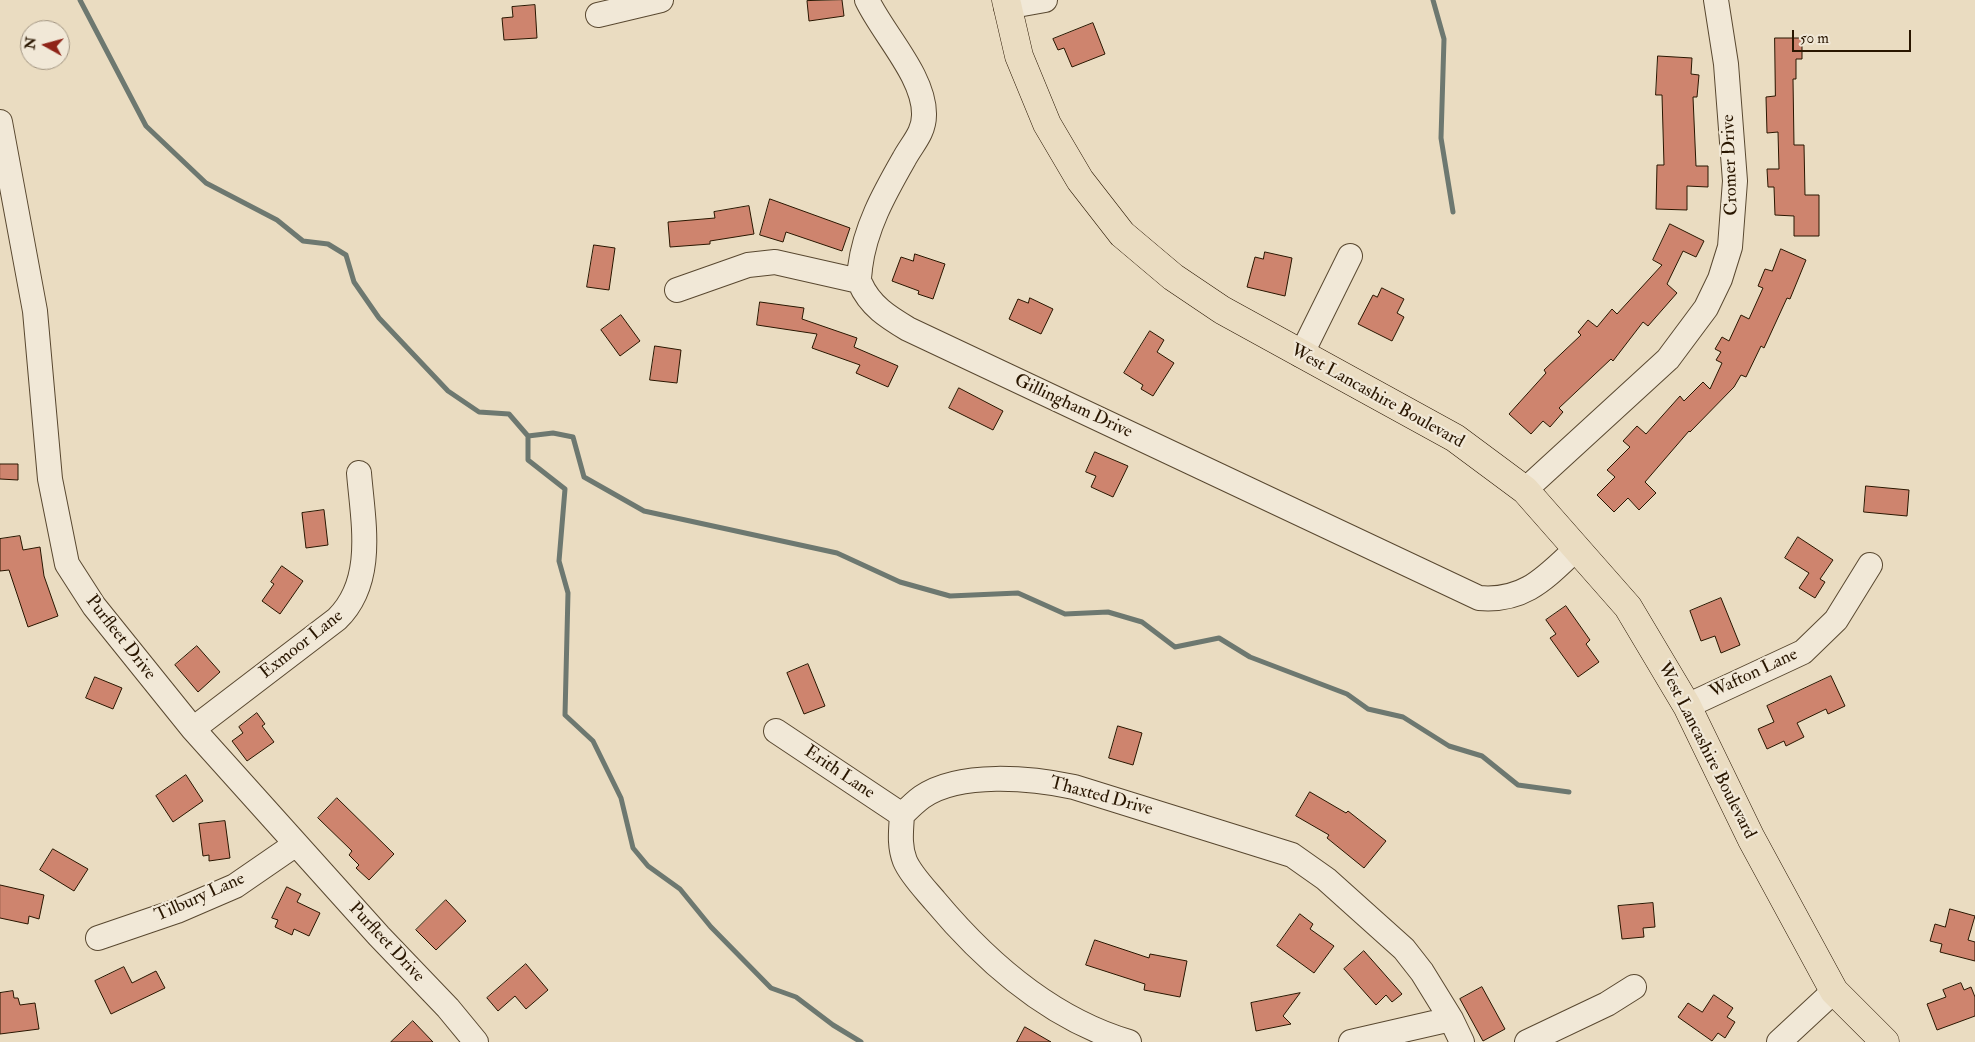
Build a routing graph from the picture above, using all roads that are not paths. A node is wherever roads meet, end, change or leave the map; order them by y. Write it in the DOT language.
graph roads {
  1 [pos="661,0"];
  2 [pos="867,0"];
  3 [pos="1045,0"];
  4 [pos="1716,0"];
  5 [pos="1006,3"];
  6 [pos="598,15"];
  7 [pos="0,122"];
  8 [pos="1350,256"];
  9 [pos="859,281"];
  10 [pos="677,290"];
  11 [pos="1301,355"];
  12 [pos="359,473"];
  13 [pos="1525,490"];
  14 [pos="1577,548"];
  15 [pos="1870,565"];
  16 [pos="1687,706"];
  17 [pos="193,729"];
  18 [pos="776,731"];
  19 [pos="902,816"];
  20 [pos="296,844"];
  21 [pos="98,938"];
  22 [pos="1634,988"];
  23 [pos="1834,991"];
  24 [pos="1451,1019"];
  25 [pos="476,1042"];
  26 [pos="1130,1042"];
  27 [pos="1351,1042"];
  28 [pos="1462,1042"];
  29 [pos="1527,1042"];
  30 [pos="1779,1042"];
  31 [pos="1885,1042"];
  1 -- 6 [label="street"];
  2 -- 9 [label="street"];
  3 -- 5 [label="street"];
  4 -- 13 [label="street, Cromer Drive"];
  5 -- 11 [label="main road, West Lancashire Boulevard"];
  7 -- 17 [label="street, Purfleet Drive"];
  8 -- 11 [label="street"];
  9 -- 10 [label="street"];
  9 -- 14 [label="street, Gillingham Drive"];
  11 -- 13 [label="main road, West Lancashire Boulevard"];
  12 -- 17 [label="street, Exmoor Lane"];
  13 -- 14 [label="main road, West Lancashire Boulevard"];
  14 -- 16 [label="main road, West Lancashire Boulevard"];
  15 -- 16 [label="street, Wafton Lane"];
  16 -- 23 [label="main road, West Lancashire Boulevard"];
  17 -- 20 [label="street, Purfleet Drive"];
  18 -- 19 [label="street, Erith Lane"];
  19 -- 24 [label="street, Thaxted Drive"];
  19 -- 26 [label="street"];
  20 -- 21 [label="street, Tilbury Lane"];
  20 -- 25 [label="street, Purfleet Drive"];
  22 -- 29 [label="street"];
  23 -- 30 [label="street"];
  23 -- 31 [label="main road, West Lancashire Boulevard"];
  24 -- 27 [label="street"];
  24 -- 28 [label="street, Thaxted Drive"];
}
